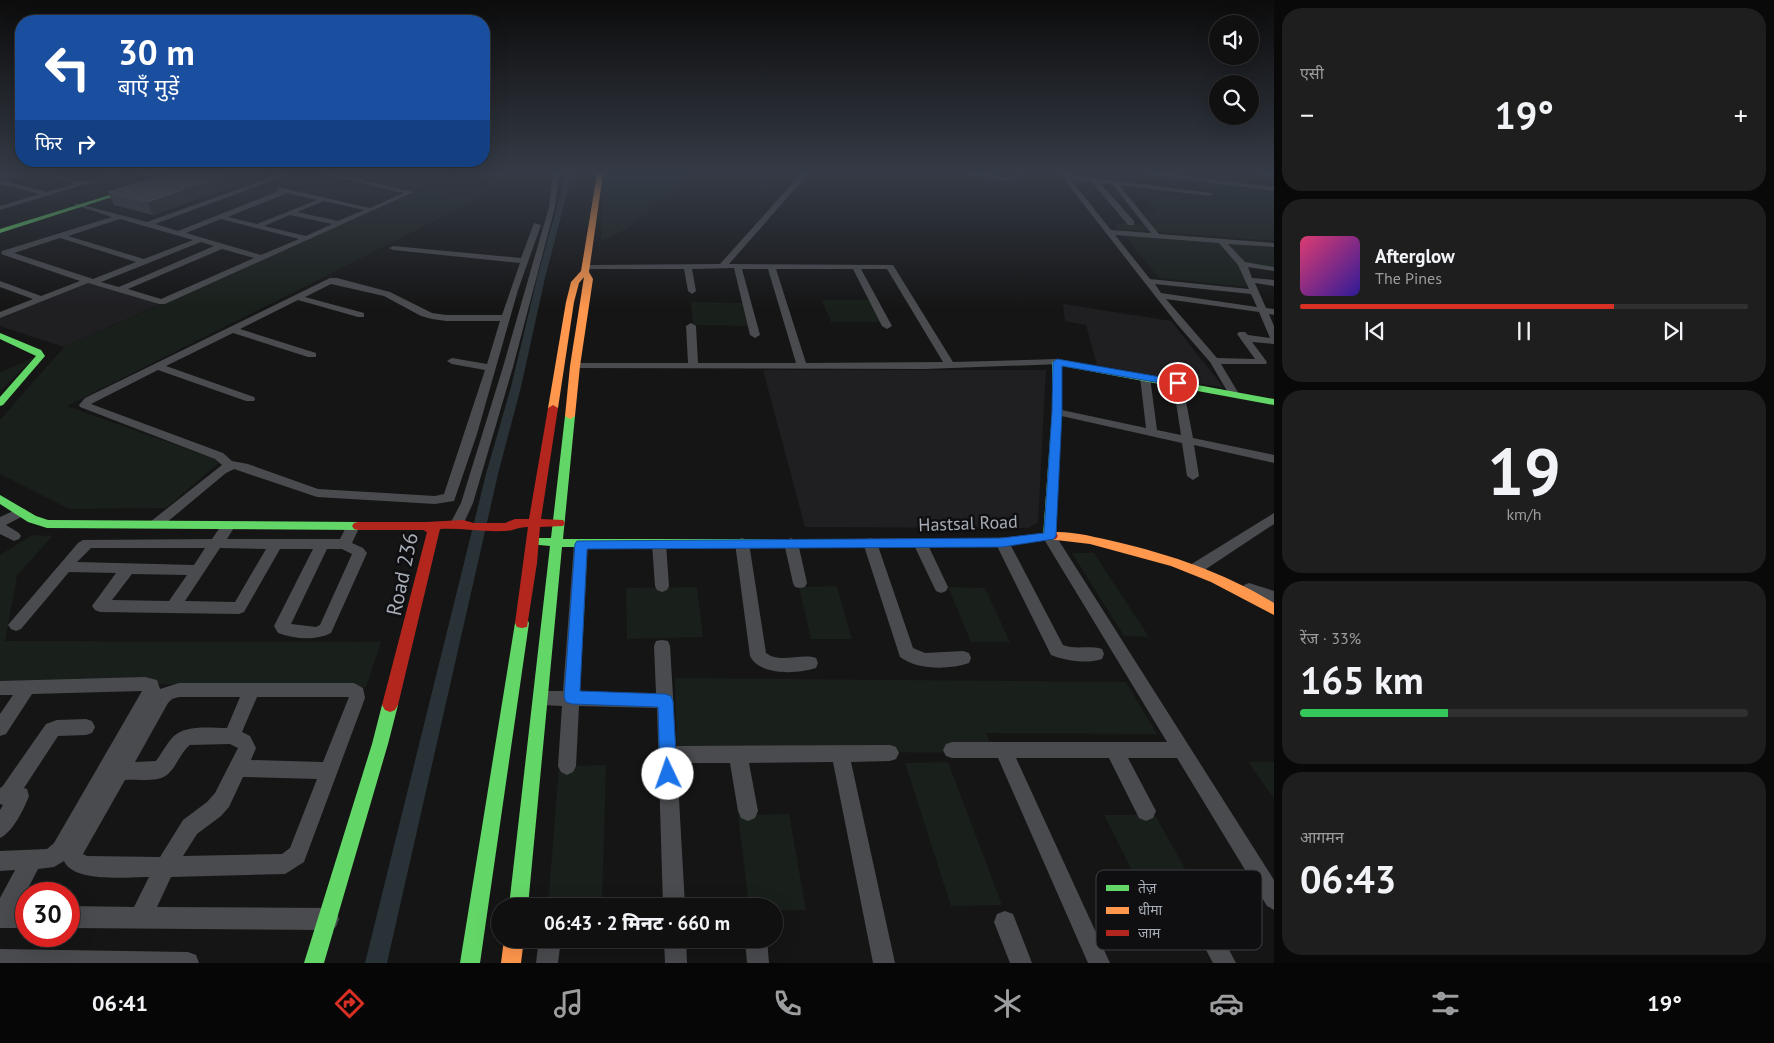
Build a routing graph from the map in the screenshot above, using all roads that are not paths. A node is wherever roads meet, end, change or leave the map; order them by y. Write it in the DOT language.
graph roads {
  1 [pos="35,219"];
  2 [pos="112,219"];
  3 [pos="125,219"];
  4 [pos="163,219"];
  5 [pos="216,219"];
  6 [pos="229,219"];
  7 [pos="275,219"];
  8 [pos="317,219"];
  9 [pos="352,219"];
  10 [pos="549,219"];
  11 [pos="594,219"];
  12 [pos="764,219"];
  13 [pos="1098,219"];
  14 [pos="1128,219"];
  15 [pos="1143,219"];
  16 [pos="1131,223"];
  17 [pos="340,224"];
  18 [pos="146,225"];
  19 [pos="537,225"];
  20 [pos="257,226"];
  21 [pos="0,230"];
  22 [pos="1108,232"];
  23 [pos="178,234"];
  24 [pos="1156,235"];
  25 [pos="60,236"];
  26 [pos="306,238"];
  27 [pos="200,240"];
  28 [pos="1220,240"];
  29 [pos="1274,244"];
  30 [pos="222,246"];
  31 [pos="393,248"];
  32 [pos="3,254"];
  33 [pos="262,258"];
  34 [pos="525,261"];
  35 [pos="144,262"];
  36 [pos="688,266"];
  37 [pos="722,266"];
  38 [pos="737,266"];
  39 [pos="771,266"];
  40 [pos="856,266"];
  41 [pos="585,269"];
  42 [pos="1274,269"];
  43 [pos="1274,275"];
  44 [pos="1248,279"];
  45 [pos="1147,280"];
  46 [pos="91,281"];
  47 [pos="0,284"];
  48 [pos="1274,284"];
  49 [pos="119,290"];
  50 [pos="692,291"];
  51 [pos="1274,291"];
  52 [pos="1159,295"];
  53 [pos="296,297"];
  54 [pos="41,299"];
  55 [pos="1263,309"];
  56 [pos="1274,312"];
  57 [pos="0,315"];
  58 [pos="361,315"];
  59 [pos="506,318"];
  60 [pos="691,326"];
  61 [pos="887,326"];
  62 [pos="231,329"];
  63 [pos="755,335"];
  64 [pos="1274,336"];
  65 [pos="1,337"];
  66 [pos="1274,342"];
  67 [pos="312,355"];
  68 [pos="452,361"];
  69 [pos="1214,361"];
  70 [pos="1057,362"];
  71 [pos="156,366"];
  72 [pos="575,366"];
  73 [pos="694,366"];
  74 [pos="802,366"];
  75 [pos="950,366"];
  76 [pos="491,368"];
  77 [pos="1145,377"];
  78 [pos="1178,383"];
  79 [pos="1234,394"];
  80 [pos="250,399"];
  81 [pos="1274,402"];
  82 [pos="0,403"];
  83 [pos="1057,412"];
  84 [pos="1152,433"];
  85 [pos="1186,440"];
  86 [pos="1274,459"];
  87 [pos="229,465"];
  88 [pos="1194,476"];
  89 [pos="0,499"];
  90 [pos="20,512"];
  91 [pos="1274,518"];
  92 [pos="0,523"];
  93 [pos="468,524"];
  94 [pos="535,524"];
  95 [pos="559,524"];
  96 [pos="155,526"];
  97 [pos="228,526"];
  98 [pos="353,526"];
  99 [pos="428,526"];
  100 [pos="0,528"];
  101 [pos="14,536"];
  102 [pos="1050,536"];
  103 [pos="533,541"];
  104 [pos="557,542"];
  105 [pos="920,542"];
  106 [pos="1002,542"];
  107 [pos="216,543"];
  108 [pos="276,543"];
  109 [pos="742,543"];
  110 [pos="791,543"];
  111 [pos="870,543"];
  112 [pos="322,544"];
  113 [pos="345,544"];
  114 [pos="581,544"];
  115 [pos="659,544"];
  116 [pos="65,567"];
  117 [pos="128,568"];
  118 [pos="1195,569"];
  119 [pos="198,570"];
  120 [pos="800,583"];
  121 [pos="1230,583"];
  122 [pos="662,586"];
  123 [pos="941,587"];
  124 [pos="1274,597"];
  125 [pos="173,607"];
  126 [pos="1274,610"];
  127 [pos="16,625"];
  128 [pos="662,646"];
  129 [pos="1096,654"];
  130 [pos="963,658"];
  131 [pos="810,663"];
  132 [pos="28,687"];
  133 [pos="0,688"];
  134 [pos="252,690"];
  135 [pos="572,697"];
  136 [pos="541,698"];
  137 [pos="665,701"];
  138 [pos="86,727"];
  139 [pos="0,728"];
  140 [pos="232,736"];
  141 [pos="952,750"];
  142 [pos="1003,750"];
  143 [pos="1114,750"];
  144 [pos="1182,750"];
  145 [pos="840,753"];
  146 [pos="890,753"];
  147 [pos="738,754"];
  148 [pos="668,755"];
  149 [pos="567,766"];
  150 [pos="237,768"];
  151 [pos="120,771"];
  152 [pos="329,771"];
  153 [pos="4,796"];
  154 [pos="748,811"];
  155 [pos="1146,811"];
  156 [pos="0,828"];
  157 [pos="32,861"];
  158 [pos="0,862"];
  159 [pos="165,867"];
  160 [pos="1256,870"];
  161 [pos="1262,880"];
  162 [pos="519,898"];
  163 [pos="674,898"];
  164 [pos="1274,899"];
  165 [pos="1,917"];
  166 [pos="15,917"];
  167 [pos="80,918"];
  168 [pos="140,918"];
  169 [pos="328,918"];
  170 [pos="1005,922"];
  171 [pos="513,948"];
  172 [pos="549,948"];
  173 [pos="675,948"];
  174 [pos="757,948"];
  175 [pos="1218,950"];
  176 [pos="0,960"];
  177 [pos="188,963"];
  178 [pos="314,963"];
  179 [pos="470,963"];
  180 [pos="511,963"];
  181 [pos="548,963"];
  182 [pos="676,963"];
  183 [pos="758,963"];
  184 [pos="884,963"];
  185 [pos="1020,963"];
  186 [pos="1099,963"];
  187 [pos="1225,963"];
  1 -- 21 [label="street"];
  2 -- 25 [label="street"];
  3 -- 18 [label="street"];
  4 -- 18 [label="street"];
  5 -- 23 [label="street"];
  6 -- 20 [label="street"];
  7 -- 20 [label="street"];
  8 -- 17 [label="street"];
  9 -- 17 [label="street"];
  10 -- 93 [label="street"];
  11 -- 41 [label="street"];
  12 -- 37 [label="street"];
  13 -- 22 [label="street"];
  14 -- 16 [label="street"];
  15 -- 24 [label="street"];
  17 -- 26 [label="street"];
  18 -- 23 [label="street"];
  19 -- 34 [label="street"];
  20 -- 26 [label="street"];
  22 -- 24 [label="street"];
  22 -- 45 [label="street"];
  23 -- 27 [label="street"];
  24 -- 28 [label="street"];
  25 -- 32 [label="street"];
  25 -- 35 [label="street"];
  26 -- 33 [label="street"];
  27 -- 30 [label="street"];
  27 -- 35 [label="street"];
  28 -- 29 [label="street"];
  28 -- 44 [label="street"];
  30 -- 33 [label="street"];
  30 -- 49 [label="street"];
  31 -- 34 [label="street"];
  32 -- 46 [label="street"];
  33 -- 49 [label="street"];
  34 -- 59 [label="street"];
  35 -- 46 [label="street"];
  36 -- 37 [label="street"];
  36 -- 41 [label="street"];
  36 -- 50 [label="street"];
  37 -- 38 [label="street"];
  38 -- 39 [label="street"];
  38 -- 63 [label="street"];
  39 -- 40 [label="street"];
  39 -- 74 [label="street"];
  40 -- 61 [label="street"];
  40 -- 75 [label="street"];
  41 -- 72 [label="street"];
  41 -- 94 [label="street"];
  42 -- 44 [label="street"];
  43 -- 44 [label="street"];
  44 -- 45 [label="street"];
  44 -- 48 [label="street"];
  44 -- 51 [label="street"];
  44 -- 55 [label="street"];
  45 -- 52 [label="street"];
  46 -- 49 [label="street"];
  46 -- 54 [label="street"];
  47 -- 54 [label="street"];
  52 -- 55 [label="street"];
  52 -- 69 [label="street"];
  53 -- 58 [label="street"];
  53 -- 59 [label="street"];
  53 -- 62 [label="street"];
  54 -- 57 [label="street"];
  55 -- 56 [label="street"];
  55 -- 64 [label="street"];
  59 -- 76 [label="street"];
  60 -- 73 [label="street"];
  62 -- 67 [label="street"];
  62 -- 71 [label="street"];
  65 -- 82 [label="street"];
  66 -- 69 [label="street"];
  68 -- 76 [label="street"];
  69 -- 79 [label="street"];
  70 -- 75 [label="street"];
  70 -- 77 [label="street"];
  70 -- 83 [label="street"];
  71 -- 80 [label="street"];
  71 -- 87 [label="street"];
  72 -- 73 [label="street"];
  72 -- 95 [label="street"];
  73 -- 74 [label="street"];
  74 -- 75 [label="street"];
  76 -- 87 [label="street"];
  77 -- 78 [label="street"];
  77 -- 84 [label="street"];
  78 -- 79 [label="street"];
  78 -- 85 [label="street"];
  79 -- 81 [label="street"];
  83 -- 84 [label="street"];
  83 -- 102 [label="street"];
  84 -- 85 [label="street"];
  85 -- 86 [label="street"];
  85 -- 88 [label="street"];
  87 -- 96 [label="street"];
  89 -- 90 [label="street, Road 236"];
  90 -- 92 [label="street"];
  90 -- 96 [label="street, Road 236"];
  91 -- 118 [label="street"];
  93 -- 94 [label="street"];
  93 -- 99 [label="street"];
  94 -- 95 [label="street"];
  94 -- 103 [label="street"];
  95 -- 104 [label="street"];
  96 -- 97 [label="street, Road 236"];
  97 -- 98 [label="street, Road 236"];
  97 -- 107 [label="street"];
  98 -- 99 [label="street, Road 236"];
  98 -- 113 [label="street"];
  99 -- 169 [label="street, Road 236"];
  100 -- 101 [label="street"];
  102 -- 106 [label="street, Hastsal Road"];
  102 -- 118 [label="street, Hastsal Road"];
  102 -- 144 [label="street"];
  103 -- 104 [label="street, Hastsal Road"];
  103 -- 179 [label="street"];
  104 -- 114 [label="street, Hastsal Road"];
  104 -- 136 [label="street"];
  105 -- 106 [label="street, Hastsal Road"];
  105 -- 111 [label="street, Hastsal Road"];
  105 -- 123 [label="street"];
  106 -- 129 [label="street"];
  107 -- 108 [label="street"];
  107 -- 116 [label="street"];
  107 -- 119 [label="street"];
  108 -- 112 [label="street"];
  108 -- 125 [label="street"];
  109 -- 110 [label="street, Hastsal Road"];
  109 -- 115 [label="street, Hastsal Road"];
  109 -- 131 [label="street"];
  110 -- 111 [label="street, Hastsal Road"];
  110 -- 120 [label="street"];
  111 -- 130 [label="street"];
  112 -- 113 [label="street"];
  112 -- 113 [label="street"];
  114 -- 115 [label="street, Hastsal Road"];
  114 -- 135 [label="street"];
  115 -- 122 [label="street"];
  116 -- 117 [label="street"];
  116 -- 127 [label="street"];
  117 -- 119 [label="street"];
  117 -- 125 [label="street"];
  118 -- 121 [label="street, Hastsal Road"];
  119 -- 125 [label="street"];
  121 -- 124 [label="street"];
  121 -- 126 [label="street, Hastsal Road"];
  128 -- 137 [label="street"];
  132 -- 133 [label="street"];
  132 -- 139 [label="street"];
  132 -- 157 [label="street"];
  134 -- 140 [label="street"];
  134 -- 151 [label="street"];
  134 -- 152 [label="street"];
  135 -- 136 [label="street"];
  135 -- 137 [label="street"];
  135 -- 149 [label="street"];
  136 -- 162 [label="street"];
  137 -- 148 [label="street"];
  138 -- 153 [label="street"];
  140 -- 150 [label="street"];
  140 -- 151 [label="street"];
  141 -- 142 [label="street"];
  142 -- 143 [label="street"];
  142 -- 186 [label="street"];
  143 -- 144 [label="street"];
  143 -- 155 [label="street"];
  144 -- 160 [label="street"];
  145 -- 146 [label="street"];
  145 -- 147 [label="street"];
  145 -- 184 [label="street"];
  147 -- 148 [label="street"];
  147 -- 154 [label="street"];
  148 -- 163 [label="street"];
  150 -- 152 [label="street"];
  150 -- 159 [label="street"];
  151 -- 159 [label="street"];
  152 -- 159 [label="street"];
  153 -- 156 [label="street"];
  157 -- 158 [label="street"];
  157 -- 165 [label="street"];
  159 -- 168 [label="street"];
  161 -- 164 [label="street"];
  165 -- 166 [label="street"];
  167 -- 168 [label="street"];
  168 -- 169 [label="street"];
  169 -- 178 [label="street, Road 236"];
  170 -- 185 [label="street"];
  171 -- 180 [label="street"];
  172 -- 181 [label="street"];
  173 -- 182 [label="street"];
  174 -- 183 [label="street"];
  175 -- 187 [label="street"];
  176 -- 177 [label="street"];
}
